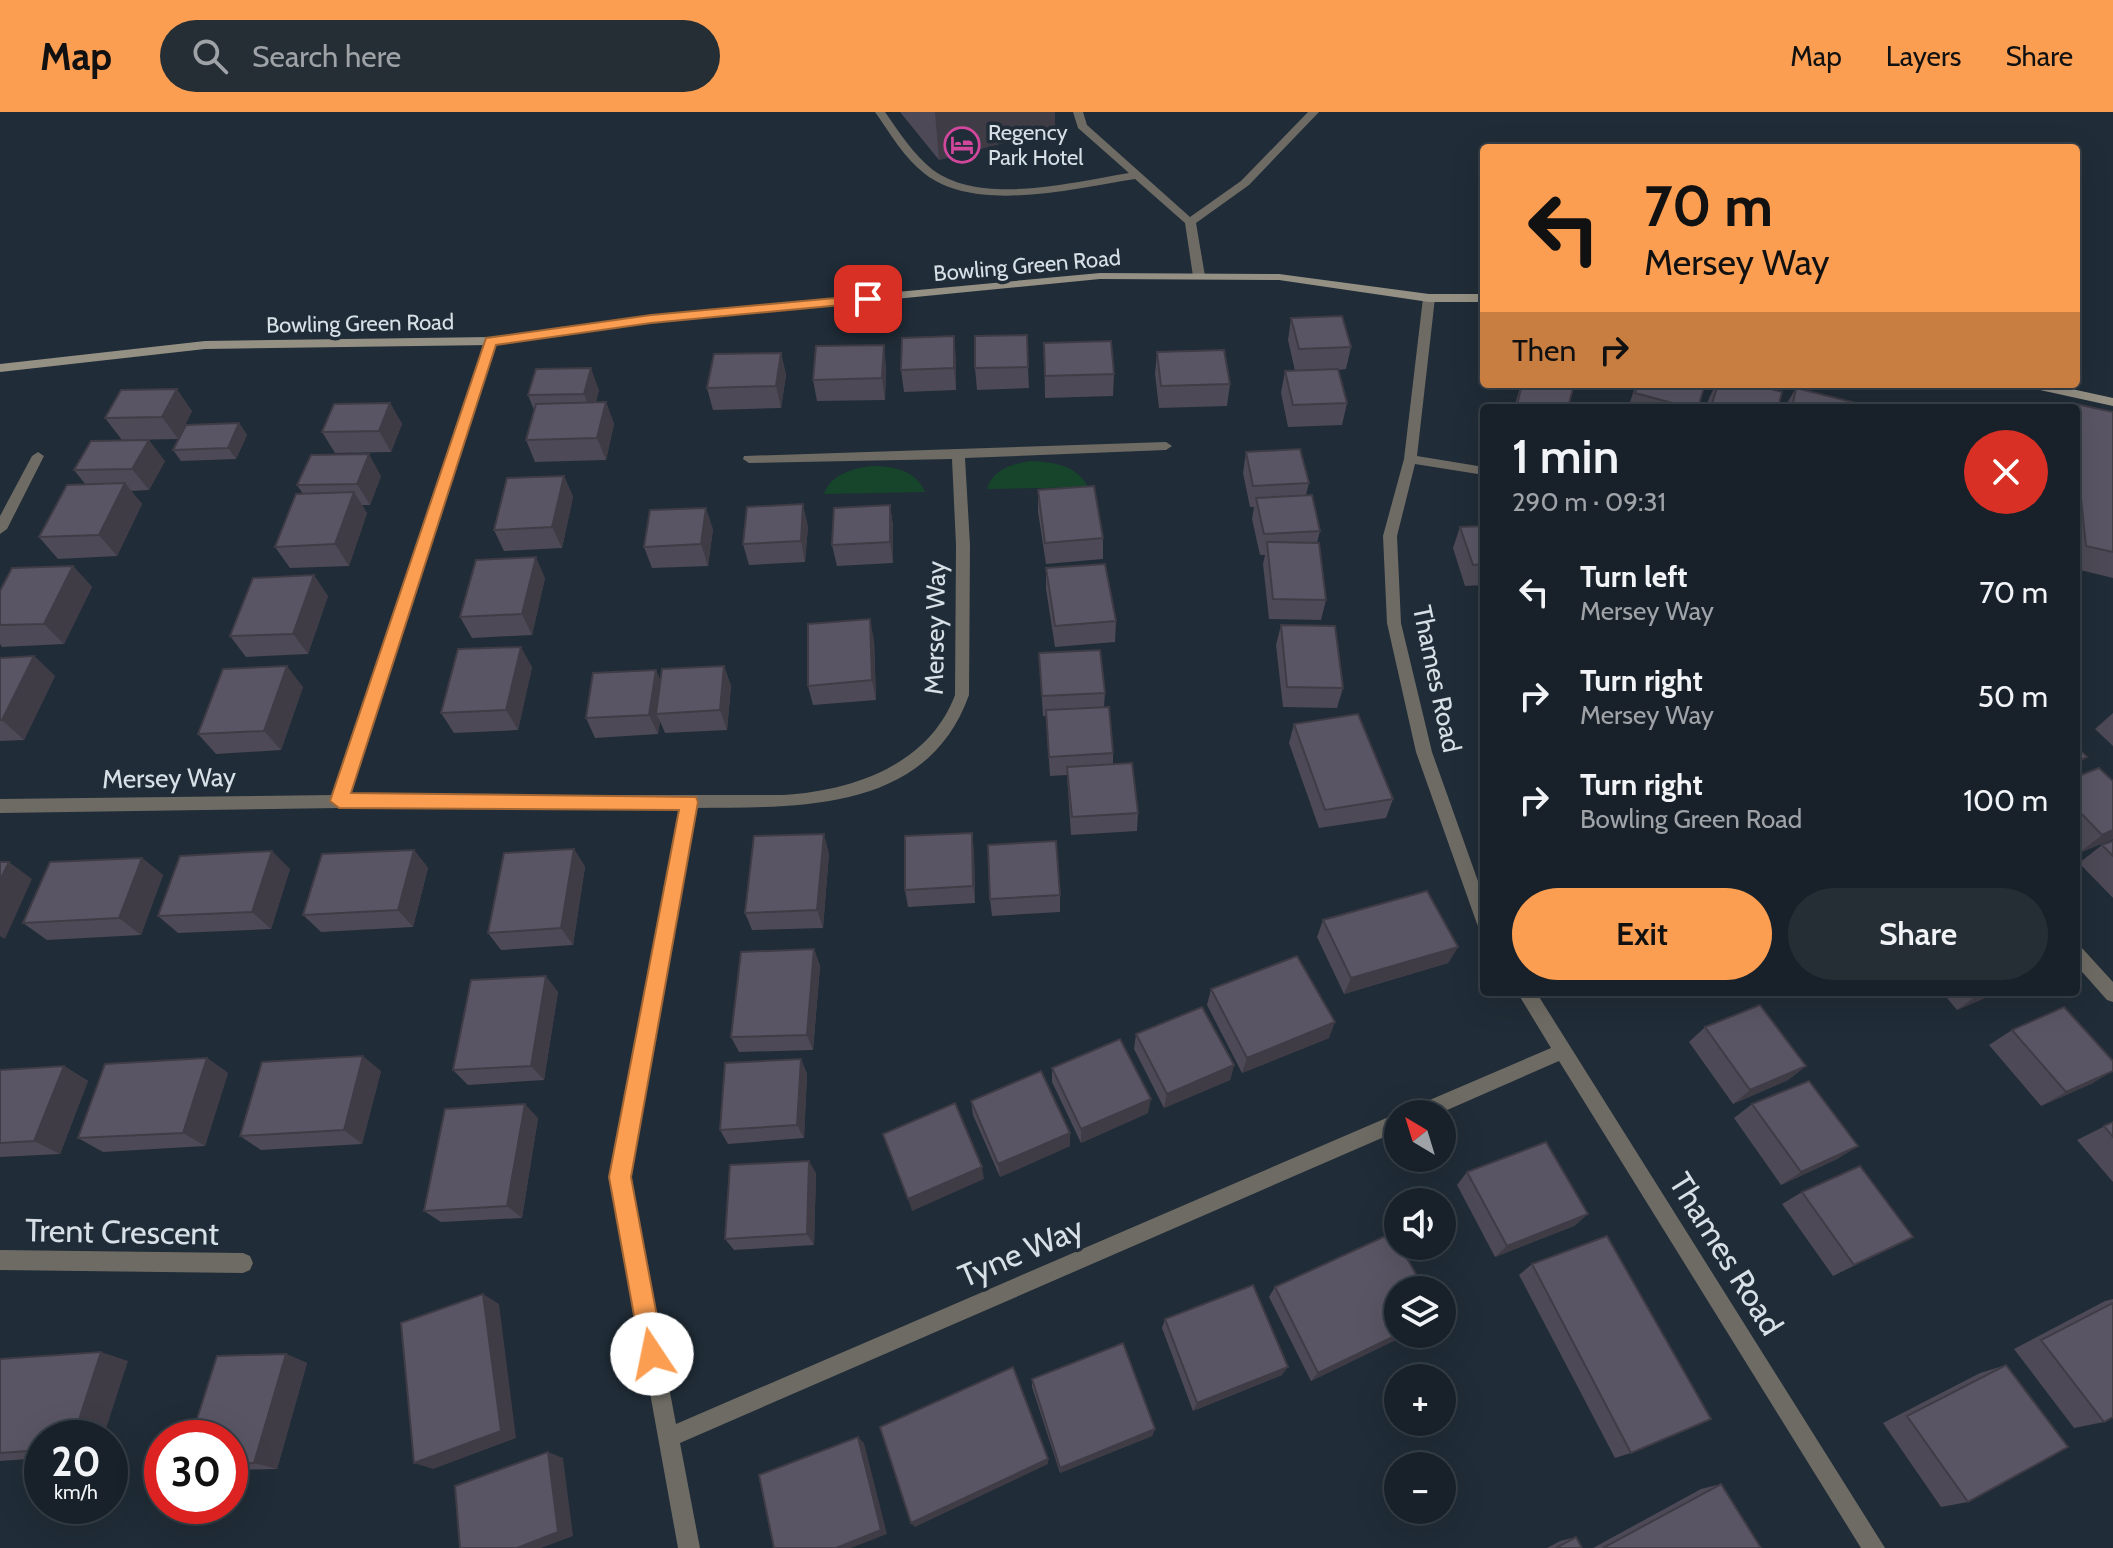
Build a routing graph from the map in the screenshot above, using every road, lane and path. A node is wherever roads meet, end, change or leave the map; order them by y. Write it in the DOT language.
graph roads {
  1 [pos="880,112"];
  2 [pos="1078,112"];
  3 [pos="1314,112"];
  4 [pos="1139,175"];
  5 [pos="1190,222"];
  6 [pos="1199,276"];
  7 [pos="1429,298"];
  8 [pos="1480,298"];
  9 [pos="491,341"];
  10 [pos="0,368"];
  11 [pos="2049,388"];
  12 [pos="2113,402"];
  13 [pos="1166,446"];
  14 [pos="958,454"];
  15 [pos="38,456"];
  16 [pos="749,459"];
  17 [pos="1410,459"];
  18 [pos="1480,470"];
  19 [pos="0,529"];
  20 [pos="339,801"];
  21 [pos="689,802"];
  22 [pos="0,806"];
  23 [pos="1480,910"];
  24 [pos="2080,957"];
  25 [pos="2113,994"];
  26 [pos="1529,996"];
  27 [pos="1563,1051"];
  28 [pos="1449,1100"];
  29 [pos="1384,1128"];
  30 [pos="0,1260"];
  31 [pos="243,1263"];
  32 [pos="668,1438"];
  33 [pos="689,1548"];
  34 [pos="1874,1548"];
  1 -- 4 [label="street"];
  2 -- 4 [label="street"];
  3 -- 5 [label="street"];
  4 -- 5 [label="street"];
  5 -- 6 [label="street"];
  6 -- 7 [label="street, Bowling Green Road"];
  6 -- 9 [label="street, Bowling Green Road"];
  7 -- 8 [label="street, Bowling Green Road"];
  7 -- 17 [label="street, Thames Road"];
  9 -- 10 [label="street, Bowling Green Road"];
  9 -- 20 [label="street"];
  11 -- 12 [label="street"];
  13 -- 14 [label="street"];
  14 -- 16 [label="street"];
  14 -- 21 [label="street, Mersey Way"];
  15 -- 19 [label="street"];
  17 -- 18 [label="street"];
  17 -- 23 [label="street, Thames Road"];
  20 -- 21 [label="street, Mersey Way"];
  20 -- 22 [label="street, Mersey Way"];
  21 -- 32 [label="street"];
  24 -- 25 [label="street"];
  26 -- 27 [label="street, Thames Road"];
  27 -- 28 [label="street"];
  27 -- 34 [label="street, Thames Road"];
  29 -- 32 [label="street, Tyne Way"];
  30 -- 31 [label="street, Trent Crescent"];
  32 -- 33 [label="street"];
}
